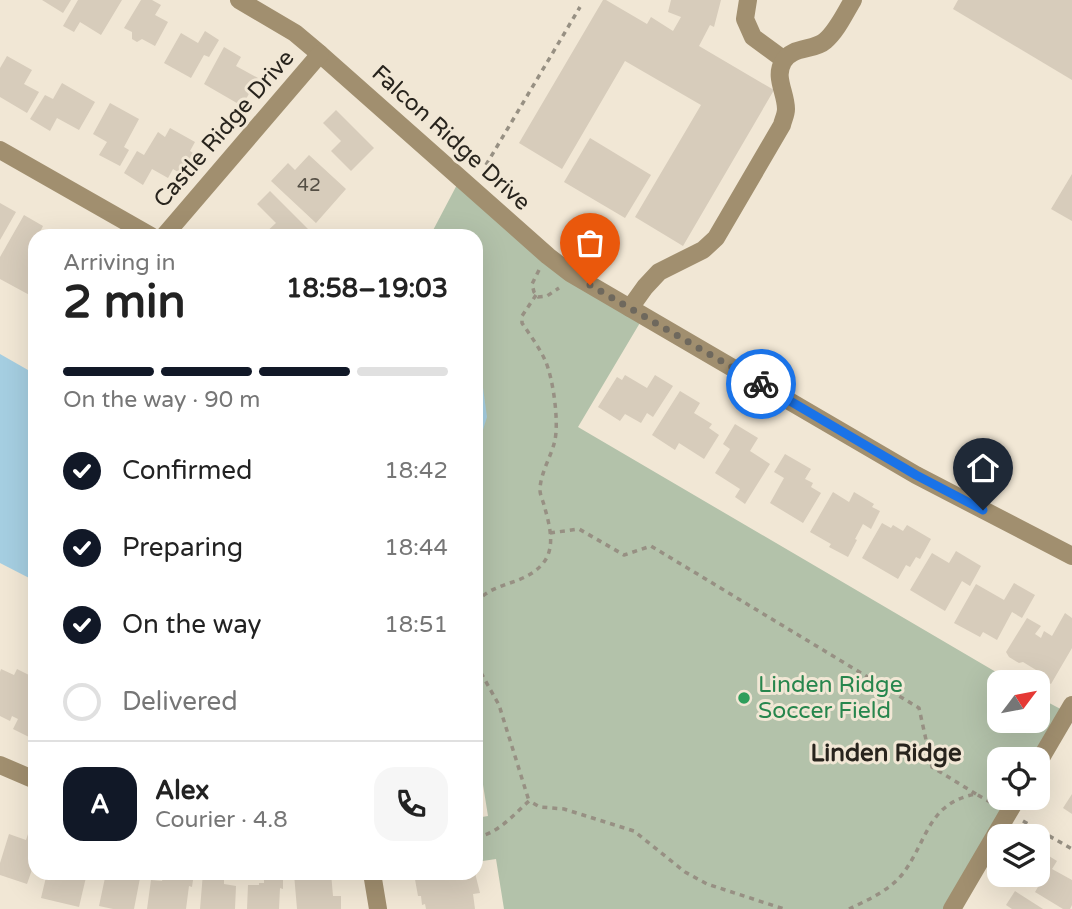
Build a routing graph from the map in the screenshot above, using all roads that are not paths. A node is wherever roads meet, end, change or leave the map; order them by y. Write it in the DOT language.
graph roads {
  1 [pos="239,0"];
  2 [pos="748,0"];
  3 [pos="853,0"];
  4 [pos="320,54"];
  5 [pos="783,60"];
  6 [pos="0,150"];
  7 [pos="139,229"];
  8 [pos="170,229"];
  9 [pos="630,308"];
  10 [pos="1072,556"];
  11 [pos="1072,705"];
  12 [pos="1047,747"];
  13 [pos="0,765"];
  14 [pos="28,777"];
  15 [pos="1010,810"];
  16 [pos="373,880"];
  17 [pos="378,909"];
  18 [pos="952,909"];
  1 -- 4 [label="street, Falcon Ridge Drive"];
  2 -- 5 [label="street"];
  3 -- 5 [label="street"];
  4 -- 8 [label="street, Castle Ridge Drive"];
  4 -- 9 [label="street, Falcon Ridge Drive"];
  5 -- 9 [label="street"];
  6 -- 7 [label="street, Castle Ridge Drive"];
  9 -- 10 [label="street, Falcon Ridge Drive"];
  11 -- 12 [label="street"];
  13 -- 14 [label="street"];
  15 -- 18 [label="street"];
  16 -- 17 [label="street"];
}
